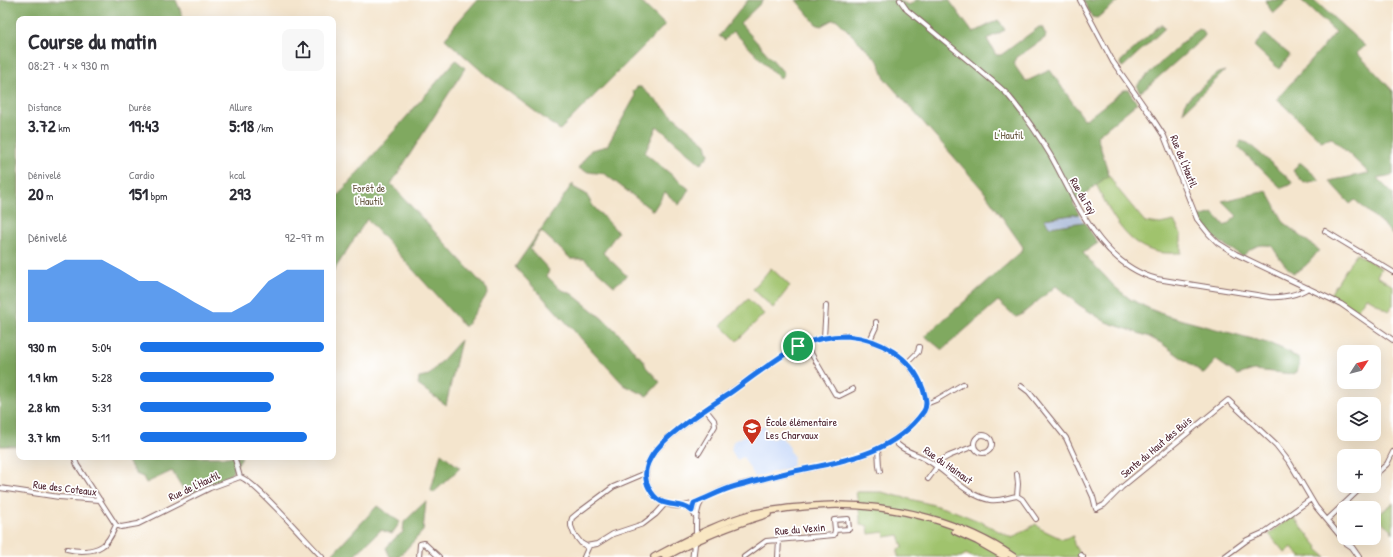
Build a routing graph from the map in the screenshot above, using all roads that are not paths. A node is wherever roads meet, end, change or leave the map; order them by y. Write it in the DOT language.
graph roads {
  1 [pos="900,0"];
  2 [pos="1080,0"];
  3 [pos="1325,231"];
  4 [pos="1393,272"];
  5 [pos="1308,288"];
  6 [pos="826,306"];
  7 [pos="876,322"];
  8 [pos="824,337"];
  9 [pos="870,340"];
  10 [pos="1393,340"];
  11 [pos="805,343"];
  12 [pos="920,348"];
  13 [pos="907,363"];
  14 [pos="963,384"];
  15 [pos="1021,386"];
  16 [pos="853,389"];
  17 [pos="926,404"];
  18 [pos="706,410"];
  19 [pos="894,440"];
  20 [pos="974,446"];
  21 [pos="878,449"];
  22 [pos="1393,452"];
  23 [pos="699,453"];
  24 [pos="75,460"];
  25 [pos="235,460"];
  26 [pos="936,466"];
  27 [pos="1381,470"];
  28 [pos="880,471"];
  29 [pos="646,473"];
  30 [pos="1017,474"];
  31 [pos="240,477"];
  32 [pos="928,479"];
  33 [pos="0,488"];
  34 [pos="1356,493"];
  35 [pos="1017,496"];
  36 [pos="1311,499"];
  37 [pos="100,500"];
  38 [pos="702,500"];
  39 [pos="694,503"];
  40 [pos="665,504"];
  41 [pos="685,506"];
  42 [pos="698,508"];
  43 [pos="791,508"];
  44 [pos="692,511"];
  45 [pos="696,517"];
  46 [pos="926,518"];
  47 [pos="1036,519"];
  48 [pos="1327,520"];
  49 [pos="116,525"];
  50 [pos="835,530"];
  51 [pos="959,532"];
  52 [pos="696,536"];
  53 [pos="779,540"];
  54 [pos="694,542"];
  55 [pos="589,546"];
  56 [pos="67,549"];
  57 [pos="322,557"];
  58 [pos="419,557"];
  59 [pos="439,557"];
  60 [pos="584,557"];
  61 [pos="654,557"];
  62 [pos="664,557"];
  63 [pos="693,557"];
  64 [pos="744,557"];
  65 [pos="778,557"];
  66 [pos="1001,557"];
  67 [pos="1005,557"];
  68 [pos="1014,557"];
  69 [pos="1224,557"];
  70 [pos="1359,557"];
  1 -- 5 [label="street, Rue du Faÿ"];
  2 -- 5 [label="street, Rue de l'Hautil"];
  3 -- 4 [label="street"];
  5 -- 10 [label="street, Rue de l'Hautil"];
  6 -- 8 [label="street"];
  7 -- 9 [label="street"];
  8 -- 9 [label="street"];
  8 -- 11 [label="street"];
  9 -- 13 [label="street"];
  11 -- 16 [label="street"];
  11 -- 18 [label="street"];
  12 -- 13 [label="street"];
  13 -- 17 [label="street"];
  14 -- 17 [label="street"];
  15 -- 36 [label="street, Sente du Haut des Buis"];
  17 -- 19 [label="street"];
  18 -- 23 [label="street"];
  18 -- 29 [label="street"];
  19 -- 21 [label="street"];
  19 -- 26 [label="street, Rue du Hainaut"];
  20 -- 20 [label="street"];
  20 -- 26 [label="street"];
  21 -- 28 [label="street"];
  21 -- 38 [label="street"];
  22 -- 27 [label="street"];
  24 -- 37 [label="street"];
  25 -- 31 [label="street"];
  26 -- 32 [label="street"];
  26 -- 35 [label="street, Rue du Hainaut"];
  29 -- 40 [label="street"];
  29 -- 55 [label="street"];
  30 -- 35 [label="street"];
  31 -- 49 [label="street, Rue de l'Hautil"];
  31 -- 57 [label="street"];
  33 -- 37 [label="street, Rue des Coteaux"];
  34 -- 48 [label="street"];
  35 -- 47 [label="street"];
  36 -- 48 [label="street"];
  36 -- 69 [label="street"];
  37 -- 49 [label="street, Rue des Coteaux"];
  38 -- 39 [label="street"];
  38 -- 42 [label="street"];
  39 -- 41 [label="street"];
  39 -- 42 [label="street"];
  39 -- 44 [label="street"];
  40 -- 41 [label="street"];
  40 -- 55 [label="street"];
  41 -- 44 [label="street"];
  42 -- 45 [label="street"];
  43 -- 46 [label="main road"];
  43 -- 52 [label="main road"];
  43 -- 54 [label="main road"];
  44 -- 45 [label="street"];
  45 -- 52 [label="street"];
  46 -- 51 [label="main road"];
  46 -- 68 [label="main road"];
  48 -- 70 [label="street"];
  49 -- 56 [label="street"];
  50 -- 53 [label="street, Rue du Vexin"];
  51 -- 66 [label="street"];
  51 -- 67 [label="main road"];
  52 -- 54 [label="street"];
  52 -- 61 [label="main road"];
  53 -- 64 [label="street, Rue du Vexin"];
  53 -- 65 [label="street"];
  54 -- 62 [label="main road"];
  54 -- 63 [label="street"];
  55 -- 60 [label="street"];
  58 -- 59 [label="street"];
}
